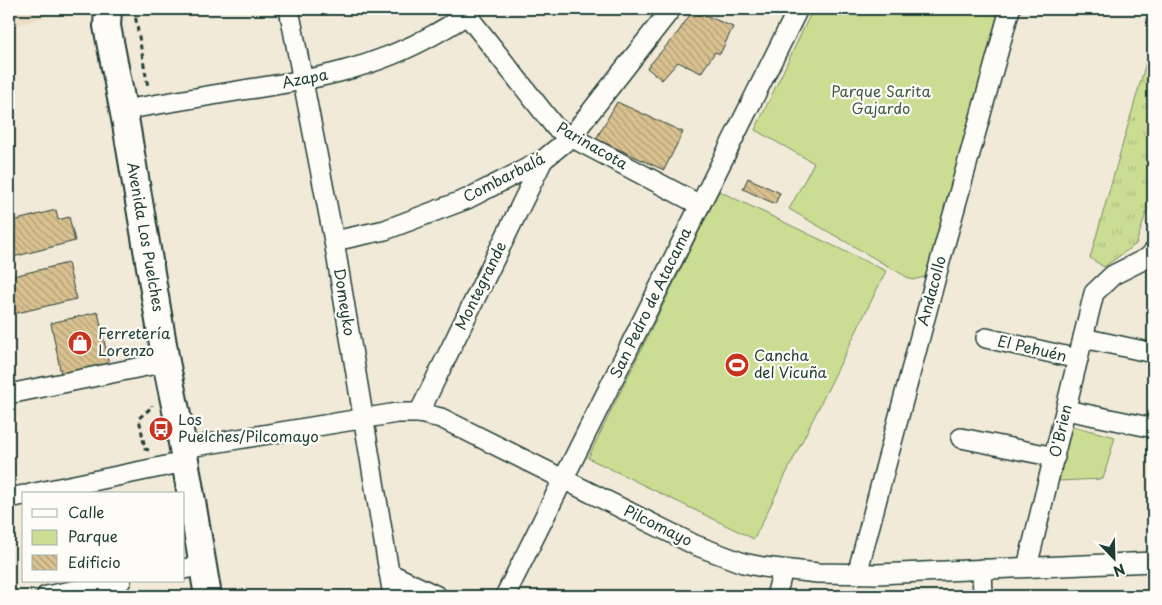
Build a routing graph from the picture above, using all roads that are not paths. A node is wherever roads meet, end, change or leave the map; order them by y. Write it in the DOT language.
graph roads {
  1 [pos="289,9"];
  2 [pos="671,9"];
  3 [pos="798,9"];
  4 [pos="1010,9"];
  5 [pos="470,12"];
  6 [pos="104,14"];
  7 [pos="303,81"];
  8 [pos="123,110"];
  9 [pos="570,137"];
  10 [pos="543,160"];
  11 [pos="700,204"];
  12 [pos="334,241"];
  13 [pos="1153,252"];
  14 [pos="986,338"];
  15 [pos="1083,338"];
  16 [pos="1153,353"];
  17 [pos="1078,359"];
  18 [pos="166,362"];
  19 [pos="9,394"];
  20 [pos="1066,410"];
  21 [pos="419,413"];
  22 [pos="362,418"];
  23 [pos="1149,427"];
  24 [pos="961,438"];
  25 [pos="184,455"];
  26 [pos="1054,457"];
  27 [pos="564,480"];
  28 [pos="38,492"];
  29 [pos="22,495"];
  30 [pos="9,498"];
  31 [pos="1153,562"];
  32 [pos="193,567"];
  33 [pos="1027,568"];
  34 [pos="982,569"];
  35 [pos="783,570"];
  36 [pos="389,573"];
  37 [pos="857,574"];
  38 [pos="116,582"];
  39 [pos="56,595"];
  40 [pos="208,596"];
  41 [pos="393,596"];
  42 [pos="437,596"];
  43 [pos="505,596"];
  44 [pos="776,596"];
  45 [pos="982,596"];
  1 -- 7 [label="street, Domeyko"];
  2 -- 9 [label="street, Combarbalá"];
  3 -- 11 [label="street, San Pedro de Atacama"];
  4 -- 37 [label="street, Andacollo"];
  5 -- 7 [label="street, Azapa"];
  5 -- 9 [label="street, Parinacota"];
  6 -- 8 [label="main road, Avenida Los Puelches"];
  7 -- 8 [label="street, Azapa"];
  7 -- 12 [label="street, Domeyko"];
  8 -- 18 [label="main road, Avenida Los Puelches"];
  9 -- 10 [label="street, Combarbalá"];
  9 -- 11 [label="street, Parinacota"];
  10 -- 12 [label="street, Combarbalá"];
  10 -- 21 [label="street, Montegrande"];
  11 -- 27 [label="street, San Pedro de Atacama"];
  12 -- 22 [label="street, Domeyko"];
  13 -- 15 [label="street, O'Brien"];
  14 -- 17 [label="street, El Pehuén"];
  15 -- 16 [label="street"];
  15 -- 17 [label="street, O'Brien"];
  17 -- 20 [label="street, O'Brien"];
  18 -- 19 [label="street"];
  18 -- 25 [label="main road, Avenida Los Puelches"];
  20 -- 23 [label="street"];
  20 -- 26 [label="street, O'Brien"];
  21 -- 22 [label="street, Pilcomayo"];
  21 -- 27 [label="street, Pilcomayo"];
  22 -- 25 [label="street, Pilcomayo"];
  22 -- 36 [label="street, Domeyko"];
  24 -- 26 [label="street"];
  25 -- 28 [label="street, Pilcomayo"];
  25 -- 32 [label="main road, Avenida Los Puelches"];
  26 -- 33 [label="street, O'Brien"];
  27 -- 35 [label="street, Pilcomayo"];
  27 -- 43 [label="street, San Pedro de Atacama"];
  29 -- 30 [label="street"];
  31 -- 33 [label="street, Pilcomayo"];
  32 -- 40 [label="main road, Avenida Los Puelches"];
  33 -- 34 [label="street, Pilcomayo"];
  34 -- 37 [label="street, Pilcomayo"];
  34 -- 45 [label="street"];
  35 -- 37 [label="street, Pilcomayo"];
  35 -- 44 [label="street"];
  36 -- 41 [label="street, Domeyko"];
  36 -- 42 [label="street"];
  38 -- 39 [label="street"];
}
